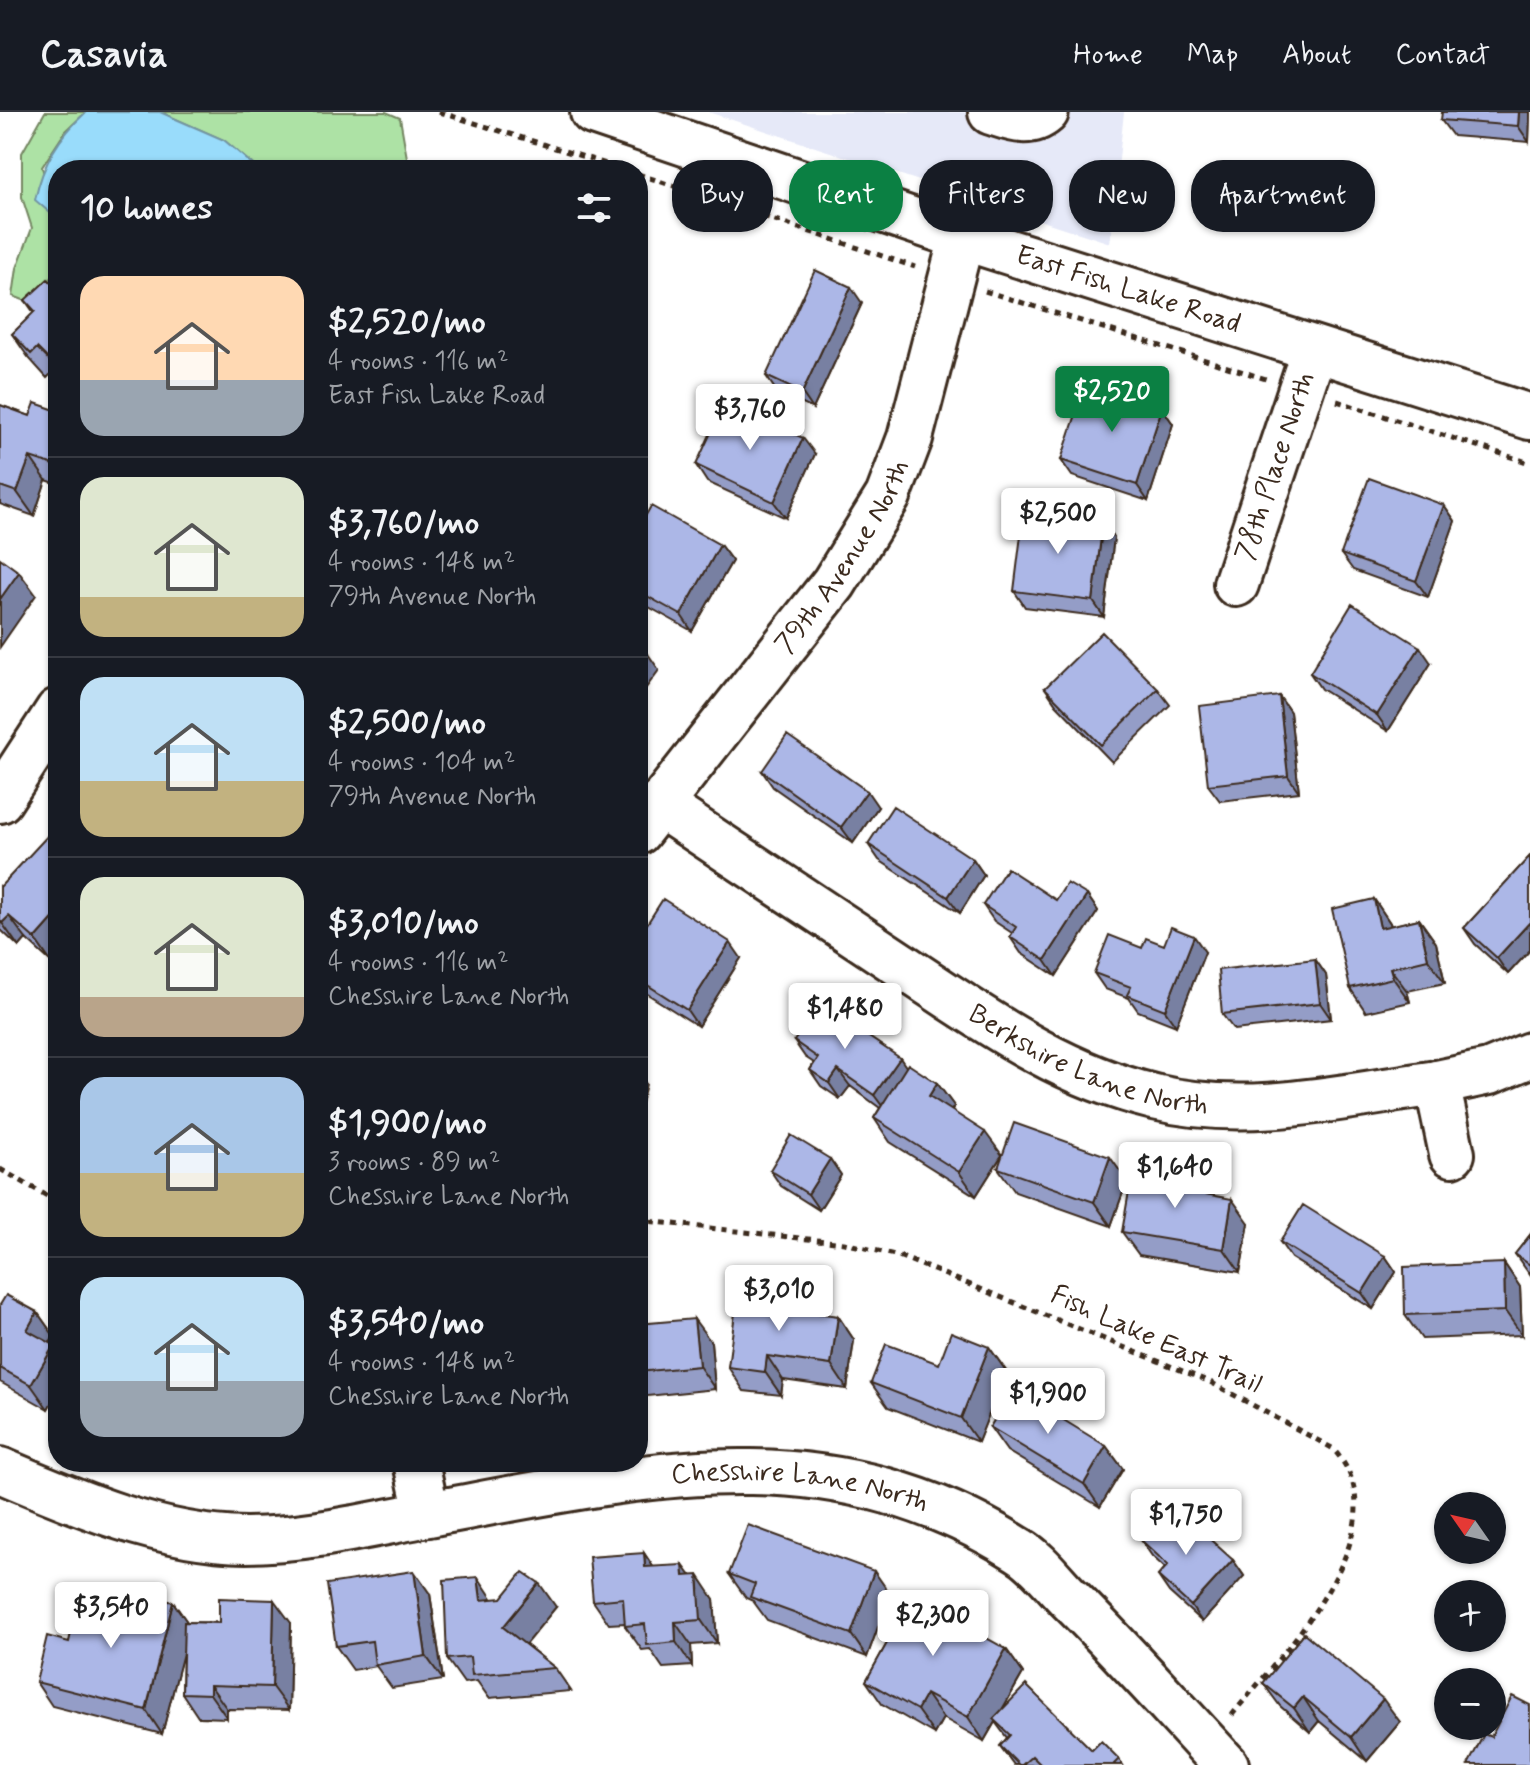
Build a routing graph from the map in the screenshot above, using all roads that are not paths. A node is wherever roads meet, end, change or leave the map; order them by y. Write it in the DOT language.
graph roads {
  1 [pos="593,112"];
  2 [pos="991,112"];
  3 [pos="1046,112"];
  4 [pos="962,237"];
  5 [pos="1314,350"];
  6 [pos="1530,417"];
  7 [pos="1236,584"];
  8 [pos="48,726"];
  9 [pos="0,800"];
  10 [pos="649,819"];
  11 [pos="1530,1055"];
  12 [pos="1437,1083"];
  13 [pos="1452,1154"];
  14 [pos="0,1470"];
  15 [pos="418,1472"];
  16 [pos="427,1514"];
  17 [pos="1226,1765"];
  1 -- 4 [label="street, East Fish Lake Road"];
  2 -- 3 [label="street"];
  4 -- 5 [label="street, East Fish Lake Road"];
  4 -- 10 [label="street, 79th Avenue North"];
  5 -- 6 [label="street, East Fish Lake Road"];
  5 -- 7 [label="street, 78th Place North"];
  8 -- 9 [label="street"];
  10 -- 12 [label="street, Berkshire Lane North"];
  11 -- 12 [label="street, Berkshire Lane North"];
  12 -- 13 [label="street"];
  14 -- 16 [label="street, Chesshire Lane North"];
  15 -- 16 [label="street"];
  16 -- 17 [label="street, Chesshire Lane North"];
}
